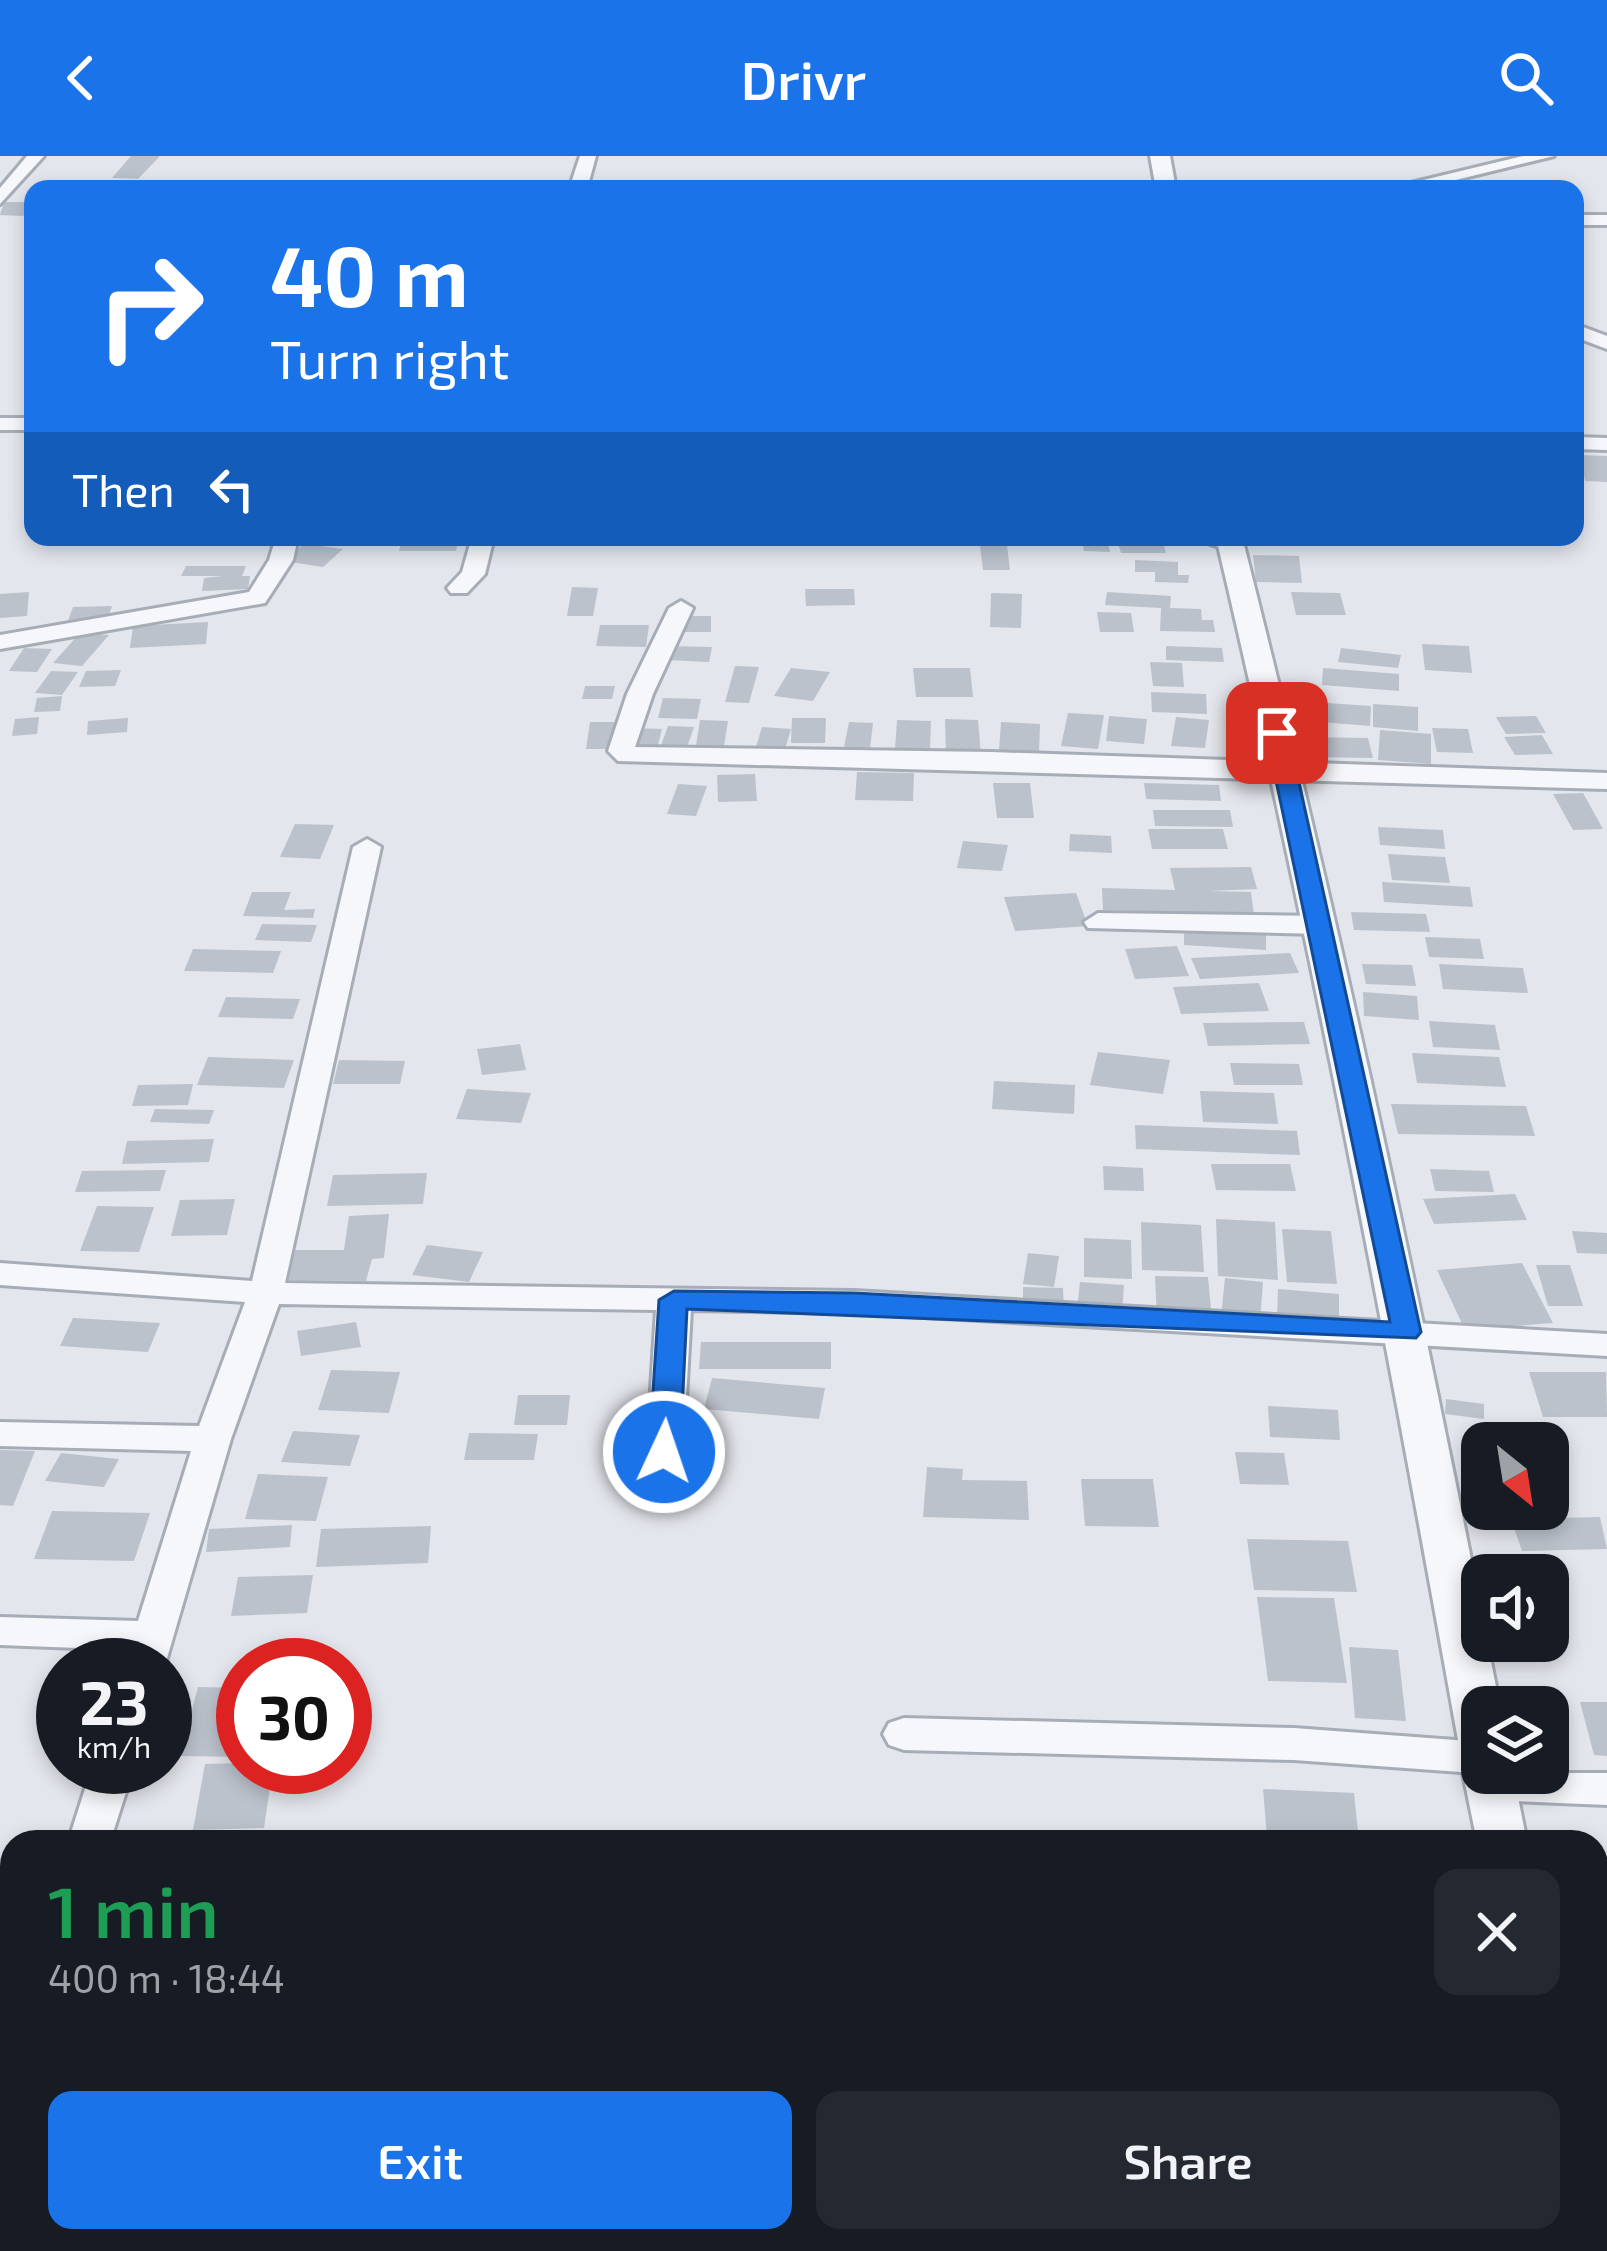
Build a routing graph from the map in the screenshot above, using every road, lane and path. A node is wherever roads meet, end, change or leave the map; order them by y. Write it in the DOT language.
graph roads {
  1 [pos="36,156"];
  2 [pos="1546,156"];
  3 [pos="0,171"];
  4 [pos="22,172"];
  5 [pos="1436,180"];
  6 [pos="1,198"];
  7 [pos="285,546"];
  8 [pos="481,546"];
  9 [pos="1222,546"];
  10 [pos="459,588"];
  11 [pos="681,608"];
  12 [pos="0,642"];
  13 [pos="1287,773"];
  14 [pos="1607,781"];
  15 [pos="367,847"];
  16 [pos="1098,922"];
  17 [pos="1319,925"];
  18 [pos="0,1274"];
  19 [pos="266,1293"];
  20 [pos="674,1300"];
  21 [pos="1406,1332"];
  22 [pos="1607,1345"];
  23 [pos="0,1434"];
  24 [pos="213,1439"];
  25 [pos="664,1452"];
  26 [pos="0,1631"];
  27 [pos="52,1638"];
  28 [pos="154,1638"];
  29 [pos="1472,1686"];
  30 [pos="904,1734"];
  31 [pos="1461,1761"];
  32 [pos="1569,1782"];
  33 [pos="1607,1790"];
  34 [pos="104,1794"];
  35 [pos="1492,1794"];
  36 [pos="93,1830"];
  37 [pos="1500,1830"];
  1 -- 4 [label="street"];
  2 -- 5 [label="street"];
  3 -- 4 [label="street"];
  4 -- 6 [label="street"];
  7 -- 12 [label="street"];
  8 -- 10 [label="street"];
  9 -- 13 [label="street"];
  11 -- 13 [label="street"];
  13 -- 14 [label="street"];
  13 -- 17 [label="street"];
  15 -- 19 [label="street"];
  16 -- 17 [label="street"];
  17 -- 21 [label="street"];
  18 -- 19 [label="street"];
  19 -- 20 [label="street"];
  19 -- 24 [label="street"];
  20 -- 21 [label="street"];
  20 -- 25 [label="street"];
  21 -- 22 [label="street"];
  21 -- 29 [label="street"];
  23 -- 24 [label="street"];
  24 -- 28 [label="street"];
  26 -- 27 [label="street"];
  30 -- 31 [label="street"];
  32 -- 33 [label="street"];
  34 -- 36 [label="street"];
  35 -- 37 [label="street"];
}
